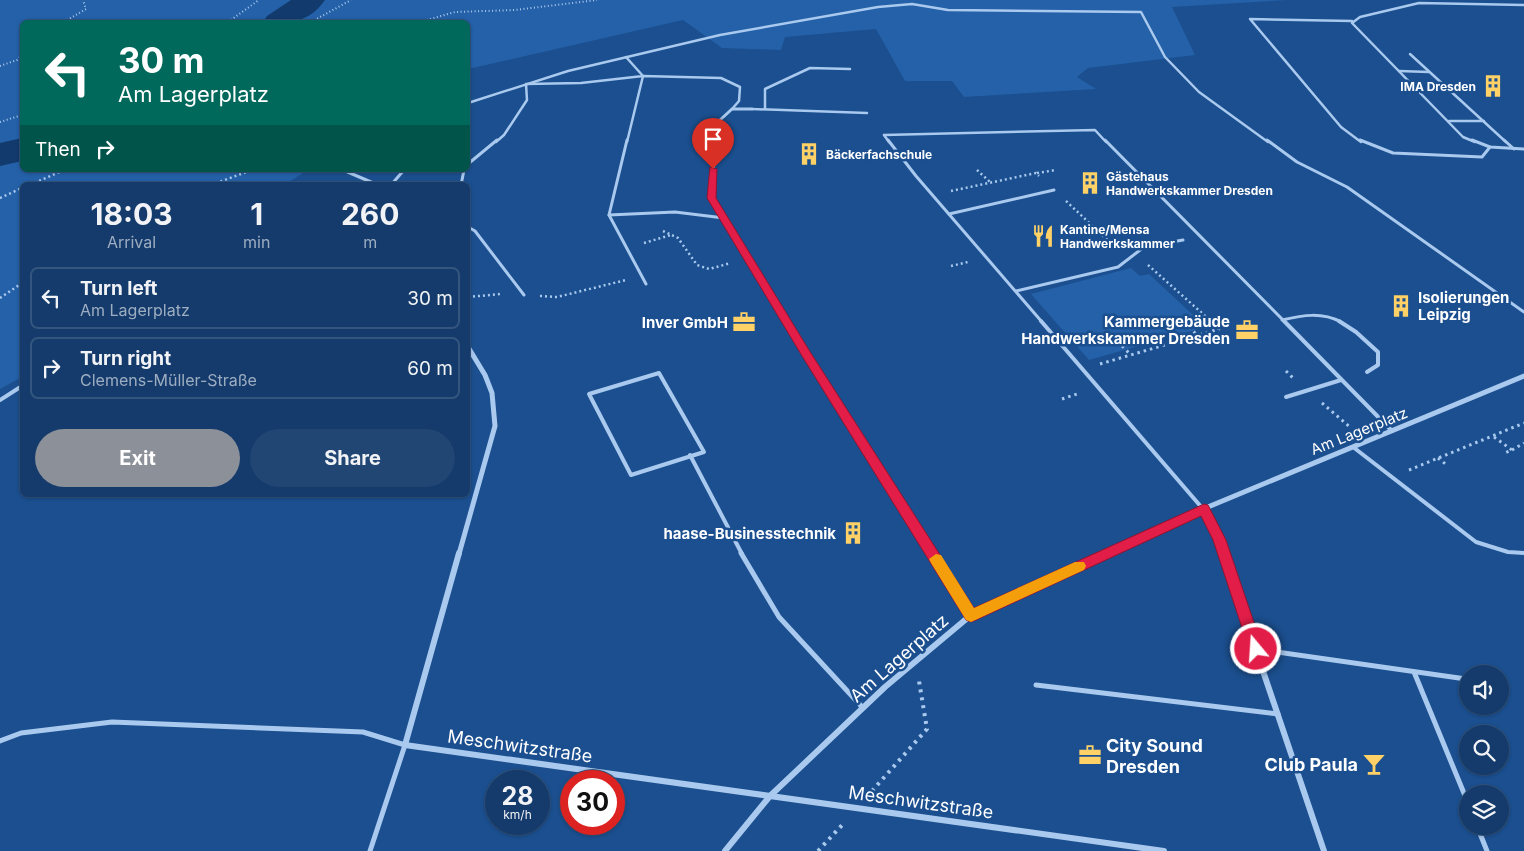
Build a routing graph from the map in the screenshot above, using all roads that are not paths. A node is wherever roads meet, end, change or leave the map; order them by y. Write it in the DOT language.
graph roads {
  1 [pos="1524,5"];
  2 [pos="1352,21"];
  3 [pos="1410,54"];
  4 [pos="626,57"];
  5 [pos="850,69"];
  6 [pos="1399,71"];
  7 [pos="1429,72"];
  8 [pos="643,76"];
  9 [pos="526,84"];
  10 [pos="470,102"];
  11 [pos="752,109"];
  12 [pos="765,109"];
  13 [pos="732,110"];
  14 [pos="867,113"];
  15 [pos="1448,121"];
  16 [pos="1484,122"];
  17 [pos="1490,147"];
  18 [pos="1514,149"];
  19 [pos="1524,149"];
  20 [pos="470,162"];
  21 [pos="348,172"];
  22 [pos="402,172"];
  23 [pos="371,182"];
  24 [pos="394,182"];
  25 [pos="1054,190"];
  26 [pos="609,214"];
  27 [pos="949,214"];
  28 [pos="724,218"];
  29 [pos="470,228"];
  30 [pos="1183,240"];
  31 [pos="646,284"];
  32 [pos="1016,291"];
  33 [pos="524,295"];
  34 [pos="1524,312"];
  35 [pos="1282,320"];
  36 [pos="470,350"];
  37 [pos="1367,372"];
  38 [pos="1524,376"];
  39 [pos="1341,380"];
  40 [pos="20,387"];
  41 [pos="1286,397"];
  42 [pos="0,400"];
  43 [pos="1392,431"];
  44 [pos="1353,447"];
  45 [pos="690,455"];
  46 [pos="1204,509"];
  47 [pos="1524,553"];
  48 [pos="971,615"];
  49 [pos="1256,649"];
  50 [pos="1414,672"];
  51 [pos="1459,678"];
  52 [pos="1036,685"];
  53 [pos="863,708"];
  54 [pos="1278,714"];
  55 [pos="0,740"];
  56 [pos="405,745"];
  57 [pos="1461,785"];
  58 [pos="770,796"];
  59 [pos="1481,835"];
  60 [pos="370,851"];
  61 [pos="725,851"];
  62 [pos="1164,851"];
  63 [pos="1324,851"];
  64 [pos="1487,851"];
  1 -- 2 [label="lane"];
  2 -- 6 [label="lane"];
  2 -- 17 [label="lane"];
  3 -- 7 [label="lane"];
  4 -- 8 [label="lane"];
  4 -- 9 [label="lane"];
  4 -- 34 [label="lane"];
  5 -- 12 [label="lane"];
  6 -- 7 [label="lane"];
  6 -- 15 [label="lane"];
  7 -- 16 [label="lane"];
  8 -- 9 [label="lane"];
  8 -- 13 [label="lane"];
  8 -- 26 [label="lane"];
  9 -- 10 [label="lane"];
  9 -- 20 [label="lane"];
  11 -- 12 [label="lane"];
  11 -- 13 [label="street"];
  12 -- 14 [label="lane"];
  13 -- 28 [label="street"];
  15 -- 16 [label="lane"];
  15 -- 17 [label="lane"];
  16 -- 18 [label="lane"];
  17 -- 18 [label="lane"];
  18 -- 19 [label="lane"];
  21 -- 23 [label="lane"];
  22 -- 24 [label="lane"];
  25 -- 27 [label="lane"];
  26 -- 28 [label="lane"];
  26 -- 31 [label="lane"];
  27 -- 32 [label="lane"];
  27 -- 35 [label="lane"];
  28 -- 48 [label="street"];
  29 -- 33 [label="lane"];
  30 -- 32 [label="lane"];
  32 -- 46 [label="lane"];
  35 -- 37 [label="lane"];
  35 -- 39 [label="lane"];
  36 -- 56 [label="street"];
  38 -- 43 [label="street, Am Lagerplatz"];
  39 -- 41 [label="lane"];
  39 -- 43 [label="lane"];
  40 -- 42 [label="lane"];
  43 -- 44 [label="street, Am Lagerplatz"];
  44 -- 46 [label="street, Am Lagerplatz"];
  44 -- 47 [label="lane"];
  45 -- 45 [label="lane"];
  45 -- 53 [label="lane"];
  46 -- 48 [label="street, Am Lagerplatz"];
  46 -- 49 [label="street"];
  48 -- 53 [label="street, Am Lagerplatz"];
  49 -- 50 [label="lane"];
  49 -- 54 [label="street"];
  50 -- 51 [label="lane"];
  50 -- 57 [label="lane"];
  52 -- 54 [label="lane"];
  53 -- 58 [label="street, Am Lagerplatz"];
  54 -- 63 [label="street"];
  55 -- 56 [label="lane"];
  56 -- 58 [label="street, Meschwitzstraße"];
  56 -- 60 [label="lane"];
  58 -- 61 [label="street, Am Lagerplatz"];
  58 -- 62 [label="street, Meschwitzstraße"];
  59 -- 64 [label="lane"];
}
